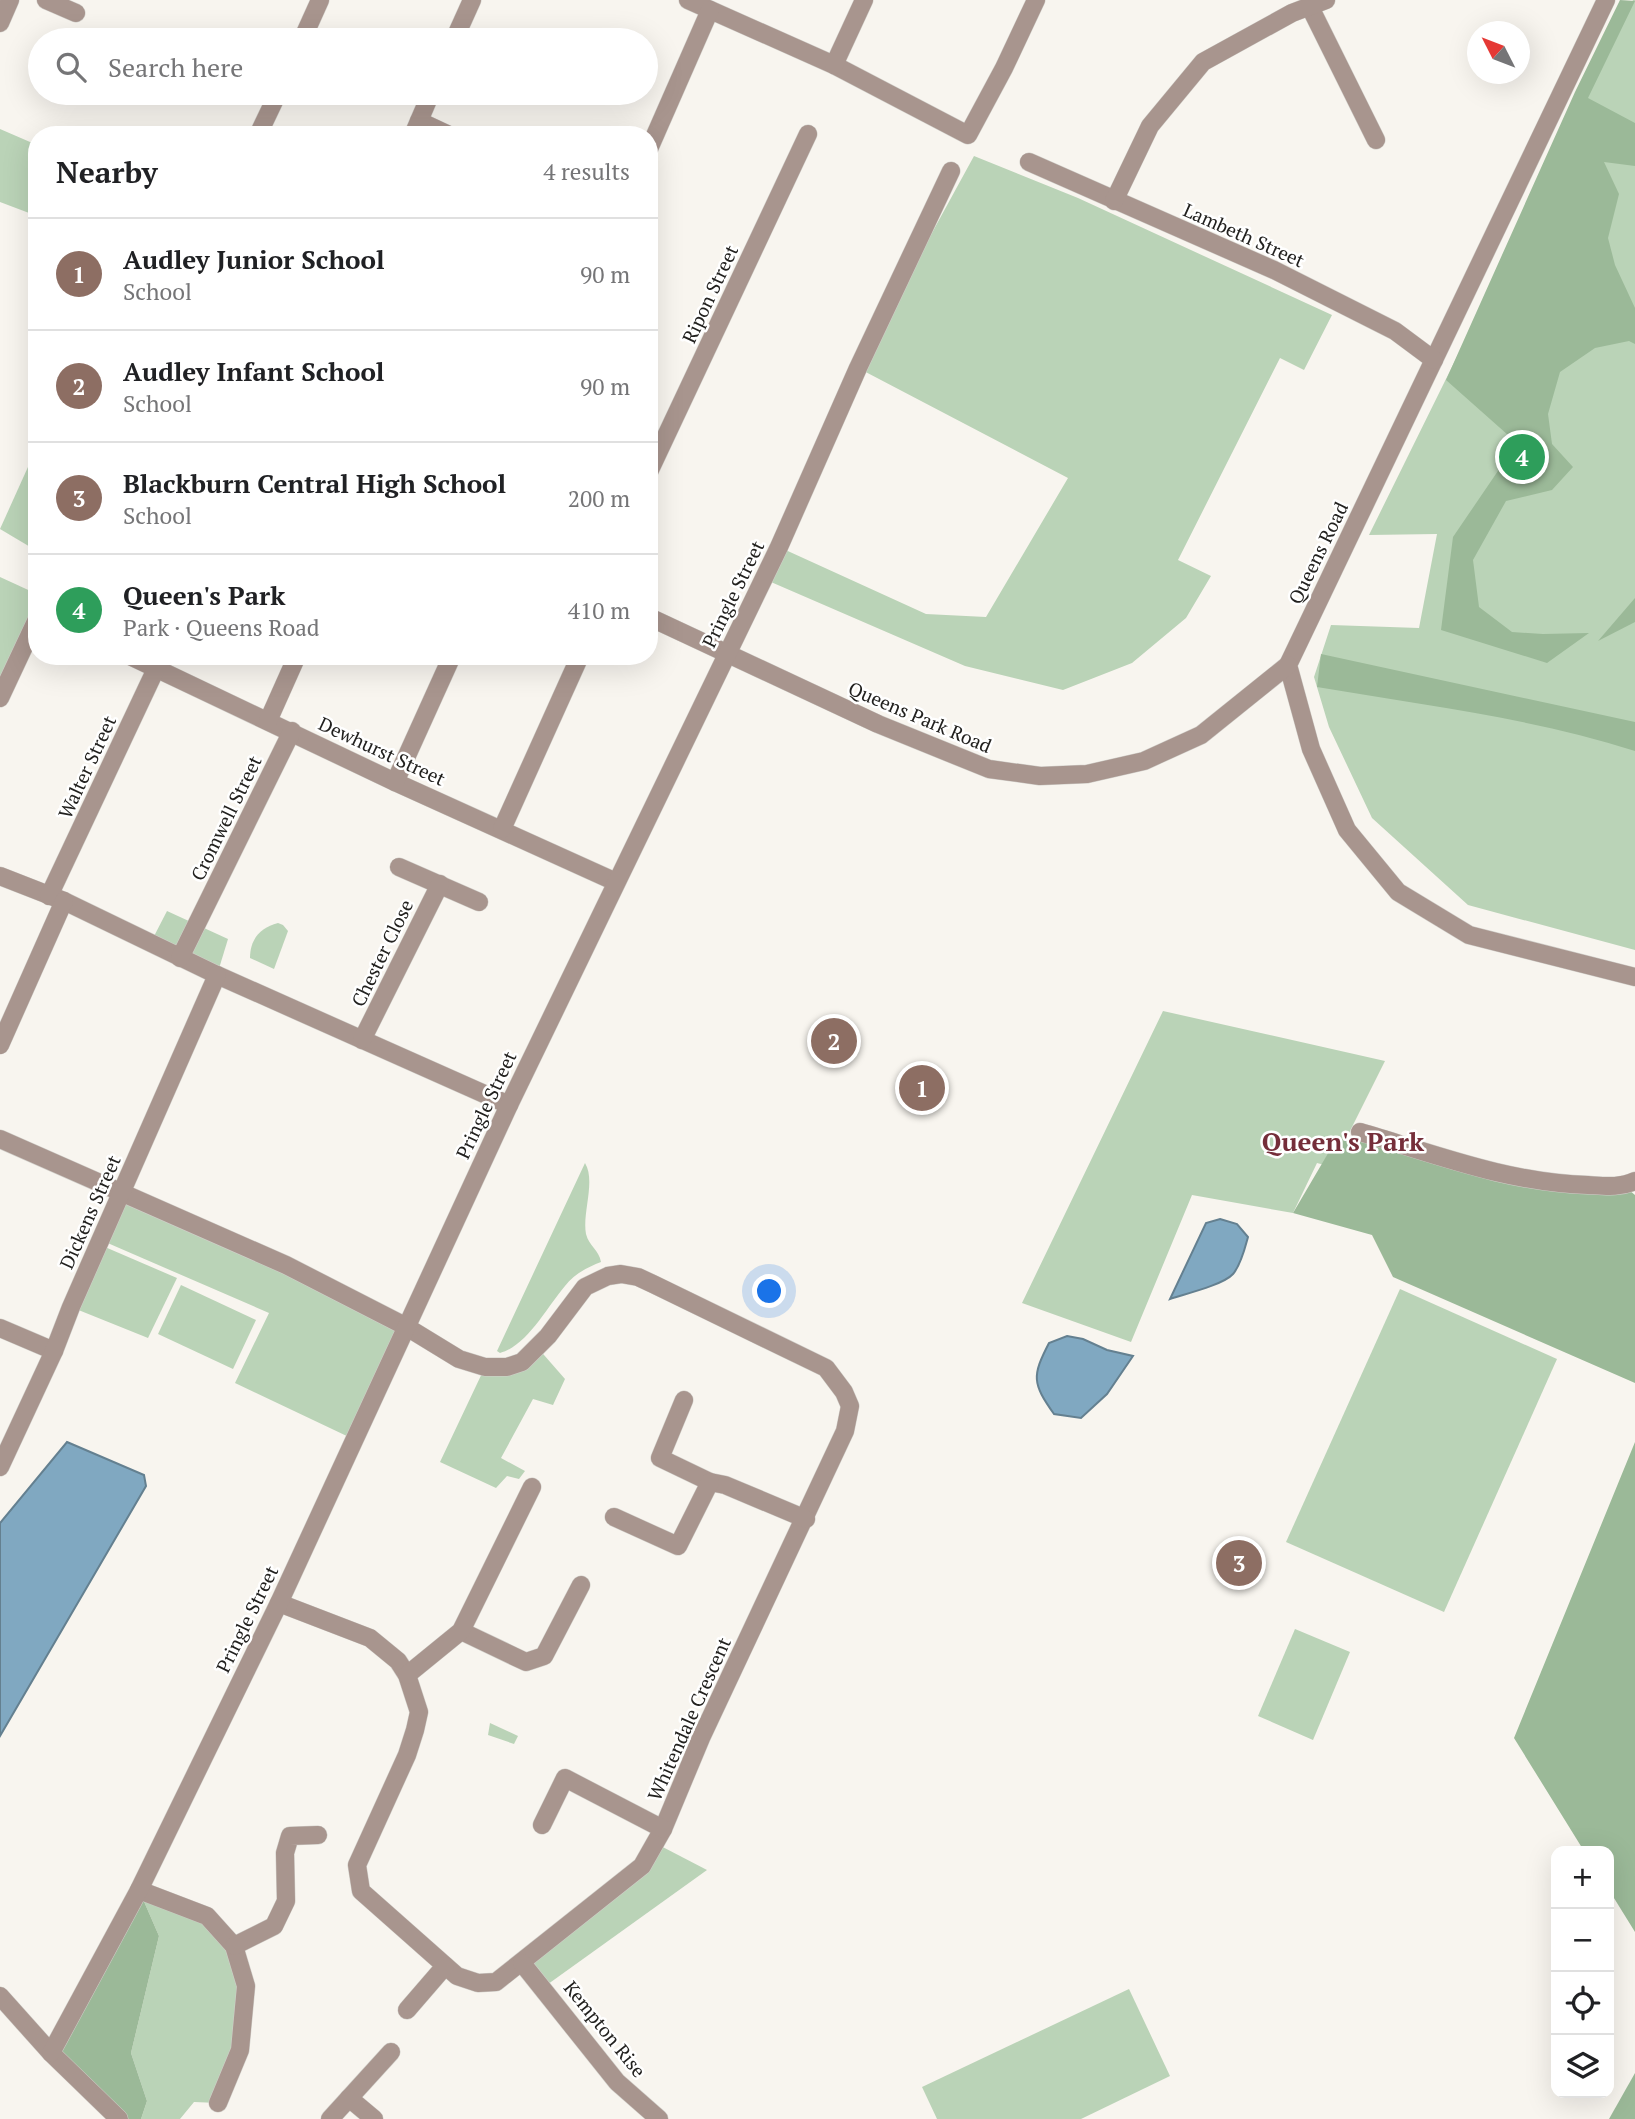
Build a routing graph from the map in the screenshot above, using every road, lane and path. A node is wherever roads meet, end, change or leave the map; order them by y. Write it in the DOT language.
graph roads {
  1 [pos="10,0"];
  2 [pos="46,0"];
  3 [pos="320,0"];
  4 [pos="472,0"];
  5 [pos="688,0"];
  6 [pos="864,0"];
  7 [pos="1036,0"];
  8 [pos="1606,0"];
  9 [pos="1318,4"];
  10 [pos="1290,7"];
  11 [pos="710,10"];
  12 [pos="76,13"];
  13 [pos="0,23"];
  14 [pos="307,28"];
  15 [pos="459,28"];
  16 [pos="834,65"];
  17 [pos="272,105"];
  18 [pos="426,105"];
  19 [pos="262,126"];
  20 [pos="417,126"];
  21 [pos="658,128"];
  22 [pos="808,134"];
  23 [pos="1376,140"];
  24 [pos="1029,162"];
  25 [pos="951,171"];
  26 [pos="1114,201"];
  27 [pos="1434,360"];
  28 [pos="658,453"];
  29 [pos="658,621"];
  30 [pos="28,638"];
  31 [pos="727,654"];
  32 [pos="158,665"];
  33 [pos="165,665"];
  34 [pos="293,665"];
  35 [pos="448,665"];
  36 [pos="576,665"];
  37 [pos="1289,666"];
  38 [pos="0,698"];
  39 [pos="268,721"];
  40 [pos="292,731"];
  41 [pos="396,782"];
  42 [pos="502,829"];
  43 [pos="399,867"];
  44 [pos="0,876"];
  45 [pos="616,882"];
  46 [pos="440,884"];
  47 [pos="57,898"];
  48 [pos="479,902"];
  49 [pos="173,954"];
  50 [pos="1635,977"];
  51 [pos="225,979"];
  52 [pos="362,1040"];
  53 [pos="0,1045"];
  54 [pos="509,1105"];
  55 [pos="1360,1132"];
  56 [pos="0,1139"];
  57 [pos="1635,1181"];
  58 [pos="122,1193"];
  59 [pos="405,1326"];
  60 [pos="0,1328"];
  61 [pos="54,1351"];
  62 [pos="684,1401"];
  63 [pos="0,1466"];
  64 [pos="710,1482"];
  65 [pos="532,1487"];
  66 [pos="614,1517"];
  67 [pos="806,1519"];
  68 [pos="581,1585"];
  69 [pos="279,1603"];
  70 [pos="461,1631"];
  71 [pos="407,1675"];
  72 [pos="542,1825"];
  73 [pos="663,1829"];
  74 [pos="318,1835"];
  75 [pos="139,1890"];
  76 [pos="234,1946"];
  77 [pos="522,1963"];
  78 [pos="445,1966"];
  79 [pos="0,1996"];
  80 [pos="407,2010"];
  81 [pos="391,2052"];
  82 [pos="51,2053"];
  83 [pos="349,2098"];
  84 [pos="218,2103"];
  85 [pos="119,2119"];
  86 [pos="330,2119"];
  87 [pos="374,2119"];
  88 [pos="659,2119"];
  1 -- 13 [label="street"];
  2 -- 12 [label="street"];
  3 -- 14 [label="street"];
  4 -- 15 [label="street"];
  5 -- 11 [label="street"];
  6 -- 16 [label="street"];
  7 -- 16 [label="street"];
  8 -- 27 [label="street, Queens Road"];
  9 -- 10 [label="street"];
  9 -- 23 [label="street"];
  10 -- 26 [label="street"];
  11 -- 16 [label="street"];
  11 -- 21 [label="street"];
  17 -- 19 [label="street"];
  18 -- 20 [label="street"];
  22 -- 28 [label="street, Ripon Street"];
  24 -- 26 [label="street, Lambeth Street"];
  25 -- 31 [label="street, Pringle Street"];
  26 -- 27 [label="street, Lambeth Street"];
  27 -- 37 [label="street, Queens Road"];
  29 -- 31 [label="street, Queens Park Road"];
  30 -- 38 [label="street"];
  31 -- 37 [label="street, Queens Park Road"];
  31 -- 45 [label="street, Pringle Street"];
  32 -- 47 [label="street, Walter Street"];
  33 -- 39 [label="street, Dewhurst Street"];
  34 -- 39 [label="street"];
  35 -- 41 [label="street"];
  36 -- 42 [label="street"];
  37 -- 50 [label="street"];
  39 -- 40 [label="street, Dewhurst Street"];
  40 -- 41 [label="street, Dewhurst Street"];
  40 -- 49 [label="street, Cromwell Street"];
  41 -- 42 [label="street, Dewhurst Street"];
  42 -- 45 [label="street, Dewhurst Street"];
  43 -- 46 [label="street, Chester Close"];
  44 -- 47 [label="street"];
  45 -- 54 [label="street, Pringle Street"];
  46 -- 48 [label="street, Chester Close"];
  46 -- 52 [label="street, Chester Close"];
  47 -- 49 [label="street"];
  47 -- 53 [label="street, Walter Street"];
  49 -- 51 [label="street"];
  51 -- 52 [label="street"];
  51 -- 58 [label="street, Dickens Street"];
  52 -- 54 [label="street"];
  54 -- 59 [label="street, Pringle Street"];
  55 -- 57 [label="street"];
  56 -- 58 [label="street"];
  58 -- 59 [label="street"];
  58 -- 61 [label="street, Dickens Street"];
  59 -- 67 [label="street, Whitendale Crescent"];
  59 -- 69 [label="street, Pringle Street"];
  60 -- 61 [label="street"];
  61 -- 63 [label="street, Dickens Street"];
  62 -- 64 [label="street"];
  64 -- 66 [label="street"];
  64 -- 67 [label="street"];
  65 -- 70 [label="street"];
  67 -- 73 [label="street, Whitendale Crescent"];
  68 -- 70 [label="street"];
  69 -- 71 [label="street, Whitendale Crescent"];
  69 -- 75 [label="street, Pringle Street"];
  70 -- 71 [label="street"];
  71 -- 78 [label="street, Whitendale Crescent"];
  72 -- 73 [label="street"];
  73 -- 77 [label="street, Whitendale Crescent"];
  74 -- 76 [label="street"];
  75 -- 76 [label="street"];
  75 -- 82 [label="street, Pringle Street"];
  76 -- 84 [label="street"];
  77 -- 78 [label="street, Whitendale Crescent"];
  77 -- 88 [label="street, Kempton Rise"];
  78 -- 80 [label="street"];
  79 -- 82 [label="street"];
  81 -- 83 [label="street"];
  82 -- 85 [label="street"];
  83 -- 86 [label="street"];
  83 -- 87 [label="street"];
}
